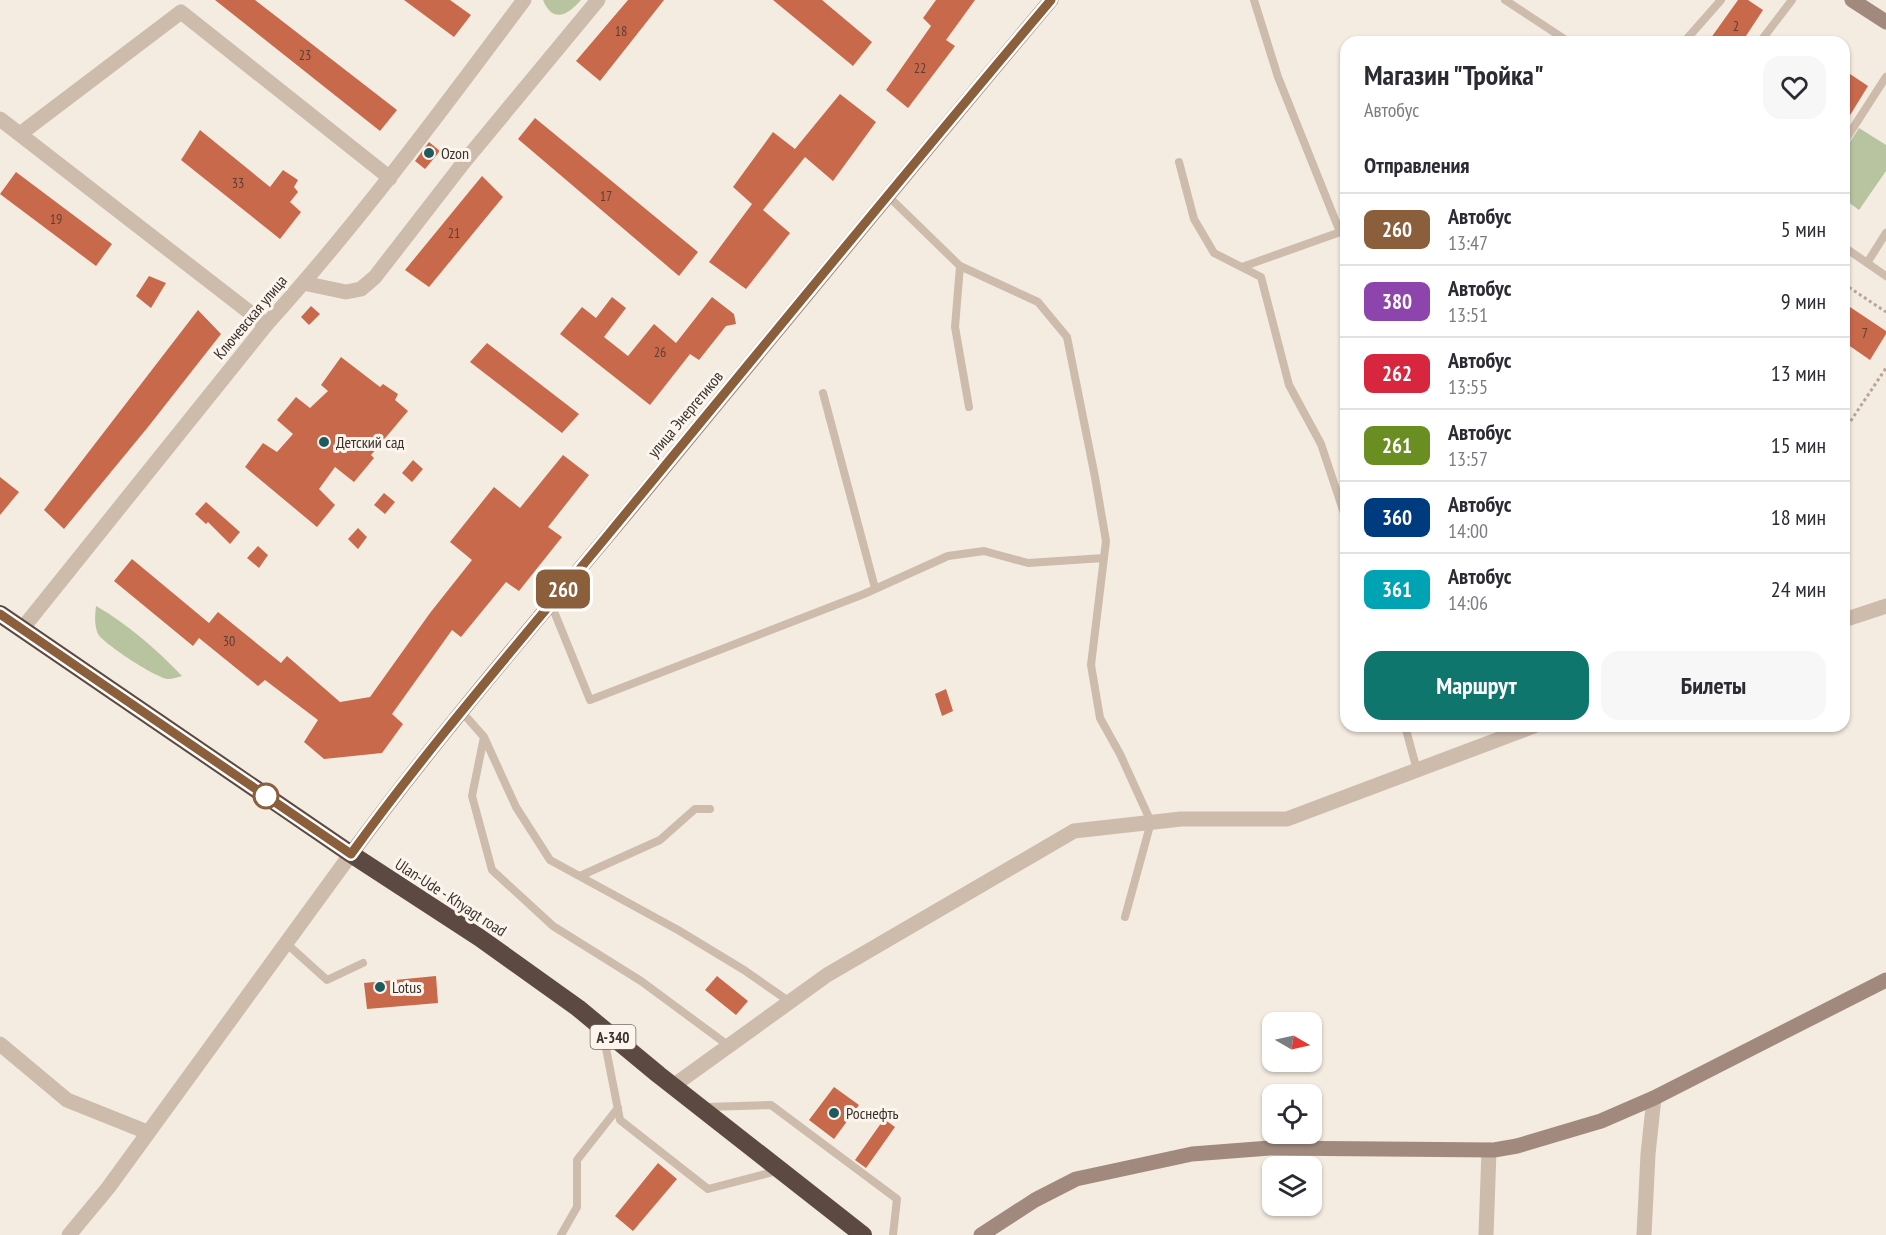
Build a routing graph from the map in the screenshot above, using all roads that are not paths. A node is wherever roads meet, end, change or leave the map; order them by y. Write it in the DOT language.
graph roads {
  1 [pos="524,0"];
  2 [pos="598,0"];
  3 [pos="1051,0"];
  4 [pos="1254,0"];
  5 [pos="1505,0"];
  6 [pos="1721,0"];
  7 [pos="1792,0"];
  8 [pos="1852,0"];
  9 [pos="1886,22"];
  10 [pos="1560,36"];
  11 [pos="1689,36"];
  12 [pos="1765,36"];
  13 [pos="1886,78"];
  14 [pos="0,119"];
  15 [pos="1850,133"];
  16 [pos="20,134"];
  17 [pos="1179,162"];
  18 [pos="390,177"];
  19 [pos="887,195"];
  20 [pos="1340,224"];
  21 [pos="1340,232"];
  22 [pos="1886,233"];
  23 [pos="1850,252"];
  24 [pos="1867,263"];
  25 [pos="960,266"];
  26 [pos="1242,267"];
  27 [pos="1886,276"];
  28 [pos="303,283"];
  29 [pos="266,325"];
  30 [pos="824,393"];
  31 [pos="969,407"];
  32 [pos="1340,482"];
  33 [pos="1335,483"];
  34 [pos="1340,499"];
  35 [pos="1104,558"];
  36 [pos="875,588"];
  37 [pos="551,604"];
  38 [pos="1886,606"];
  39 [pos="0,614"];
  40 [pos="1850,618"];
  41 [pos="22,629"];
  42 [pos="462,712"];
  43 [pos="1407,732"];
  44 [pos="1518,732"];
  45 [pos="484,737"];
  46 [pos="1418,770"];
  47 [pos="710,809"];
  48 [pos="1151,822"];
  49 [pos="351,854"];
  50 [pos="580,876"];
  51 [pos="1125,917"];
  52 [pos="287,944"];
  53 [pos="363,963"];
  54 [pos="1886,980"];
  55 [pos="790,1002"];
  56 [pos="603,1028"];
  57 [pos="0,1044"];
  58 [pos="729,1046"];
  59 [pos="673,1086"];
  60 [pos="1654,1098"];
  61 [pos="700,1107"];
  62 [pos="618,1108"];
  63 [pos="147,1132"];
  64 [pos="1489,1150"];
  65 [pos="780,1170"];
  66 [pos="69,1235"];
  67 [pos="561,1235"];
  68 [pos="863,1235"];
  69 [pos="893,1235"];
  70 [pos="981,1235"];
  71 [pos="1486,1235"];
  72 [pos="1644,1235"];
  1 -- 18 [label="street"];
  2 -- 28 [label="street, Ключевская улица"];
  3 -- 19 [label="street, улица Энергетиков"];
  4 -- 20 [label="lane"];
  5 -- 10 [label="lane"];
  6 -- 11 [label="lane"];
  7 -- 12 [label="lane"];
  8 -- 9 [label="street"];
  13 -- 15 [label="lane"];
  14 -- 16 [label="street"];
  16 -- 18 [label="street"];
  16 -- 29 [label="street"];
  17 -- 26 [label="lane"];
  18 -- 28 [label="street"];
  19 -- 25 [label="lane"];
  19 -- 37 [label="street, улица Энергетиков"];
  21 -- 26 [label="lane"];
  22 -- 24 [label="lane"];
  23 -- 24 [label="lane"];
  24 -- 27 [label="lane"];
  25 -- 31 [label="lane"];
  25 -- 35 [label="lane"];
  26 -- 33 [label="lane"];
  28 -- 29 [label="street, Ключевская улица"];
  29 -- 41 [label="street, Ключевская улица"];
  30 -- 36 [label="lane"];
  32 -- 33 [label="lane"];
  33 -- 34 [label="lane"];
  35 -- 36 [label="lane"];
  35 -- 48 [label="lane"];
  36 -- 37 [label="lane"];
  37 -- 42 [label="street, улица Энергетиков"];
  38 -- 40 [label="street"];
  39 -- 41 [label="highway, Ulan-Ude - Khyagt road / А-340"];
  41 -- 49 [label="highway, Ulan-Ude - Khyagt road / А-340"];
  42 -- 45 [label="lane"];
  42 -- 49 [label="street, улица Энергетиков"];
  43 -- 46 [label="lane"];
  44 -- 46 [label="street"];
  45 -- 50 [label="lane"];
  45 -- 58 [label="lane"];
  46 -- 48 [label="street"];
  47 -- 50 [label="lane"];
  48 -- 51 [label="lane"];
  48 -- 55 [label="street"];
  49 -- 52 [label="street"];
  49 -- 56 [label="highway, Ulan-Ude - Khyagt road / А-340"];
  50 -- 55 [label="lane"];
  52 -- 53 [label="lane"];
  52 -- 63 [label="street"];
  54 -- 60 [label="street"];
  55 -- 58 [label="street"];
  56 -- 59 [label="highway, Ulan-Ude - Khyagt road / А-340"];
  56 -- 62 [label="lane"];
  57 -- 63 [label="street"];
  58 -- 59 [label="street"];
  59 -- 61 [label="highway, Ulan-Ude - Khyagt road / А-340"];
  60 -- 64 [label="street"];
  60 -- 72 [label="street"];
  61 -- 65 [label="highway, Ulan-Ude - Khyagt road / А-340"];
  61 -- 69 [label="lane"];
  62 -- 65 [label="lane"];
  62 -- 67 [label="lane"];
  63 -- 66 [label="street"];
  64 -- 70 [label="street"];
  64 -- 71 [label="street"];
  65 -- 68 [label="highway, Ulan-Ude - Khyagt road / А-340"];
}
